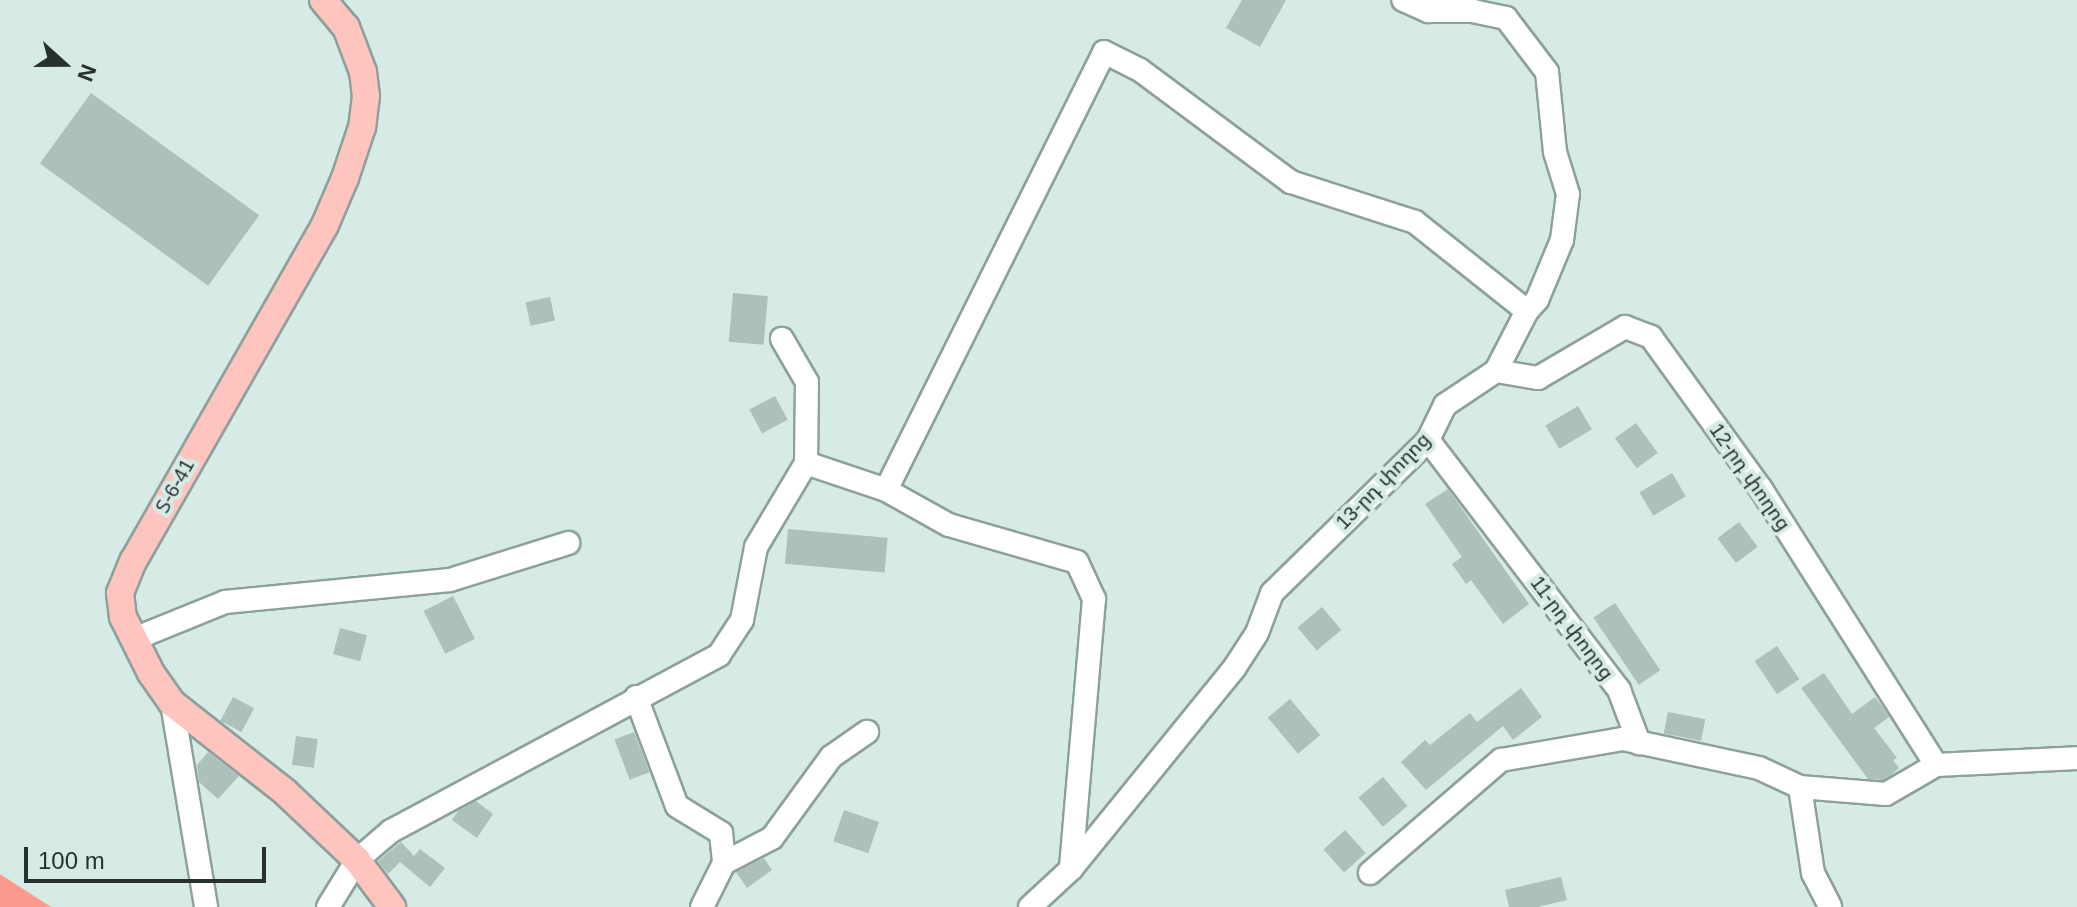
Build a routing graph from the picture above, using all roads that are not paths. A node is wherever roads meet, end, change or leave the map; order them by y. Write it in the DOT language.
graph roads {
  1 [pos="323,0"];
  2 [pos="1403,0"];
  3 [pos="1527,311"];
  4 [pos="782,339"];
  5 [pos="1496,371"];
  6 [pos="1428,440"];
  7 [pos="806,463"];
  8 [pos="886,490"];
  9 [pos="568,543"];
  10 [pos="134,639"];
  11 [pos="636,697"];
  12 [pos="172,703"];
  13 [pos="867,732"];
  14 [pos="1639,743"];
  15 [pos="2077,758"];
  16 [pos="1936,765"];
  17 [pos="1800,787"];
  18 [pos="357,860"];
  19 [pos="724,863"];
  20 [pos="1071,869"];
  21 [pos="1370,873"];
  22 [pos="206,907"];
  23 [pos="328,907"];
  24 [pos="392,907"];
  25 [pos="702,907"];
  26 [pos="1030,907"];
  27 [pos="1830,907"];
  1 -- 10 [label="main road, Տ-6-41 / Տ-6-41"];
  2 -- 3 [label="street, 13-րդ փողոց"];
  3 -- 5 [label="street, 13-րդ փողոց"];
  3 -- 8 [label="street"];
  4 -- 7 [label="street"];
  5 -- 6 [label="street, 13-րդ փողոց"];
  5 -- 16 [label="street, 12-րդ փողոց"];
  6 -- 14 [label="street, 11-րդ փողոց"];
  6 -- 20 [label="street, 13-րդ փողոց"];
  7 -- 8 [label="street"];
  7 -- 11 [label="street"];
  8 -- 20 [label="street"];
  9 -- 10 [label="street"];
  10 -- 12 [label="main road, Տ-6-41 / Տ-6-41"];
  11 -- 18 [label="street"];
  11 -- 19 [label="street"];
  12 -- 18 [label="main road, Տ-6-41 / Տ-6-41"];
  12 -- 22 [label="street"];
  13 -- 19 [label="street"];
  14 -- 17 [label="street"];
  14 -- 21 [label="street"];
  15 -- 16 [label="street"];
  16 -- 17 [label="street"];
  17 -- 27 [label="street"];
  18 -- 23 [label="street"];
  18 -- 24 [label="main road, Տ-6-41 / Տ-6-41"];
  19 -- 25 [label="street"];
  20 -- 26 [label="street, 13-րդ փողոց"];
}
